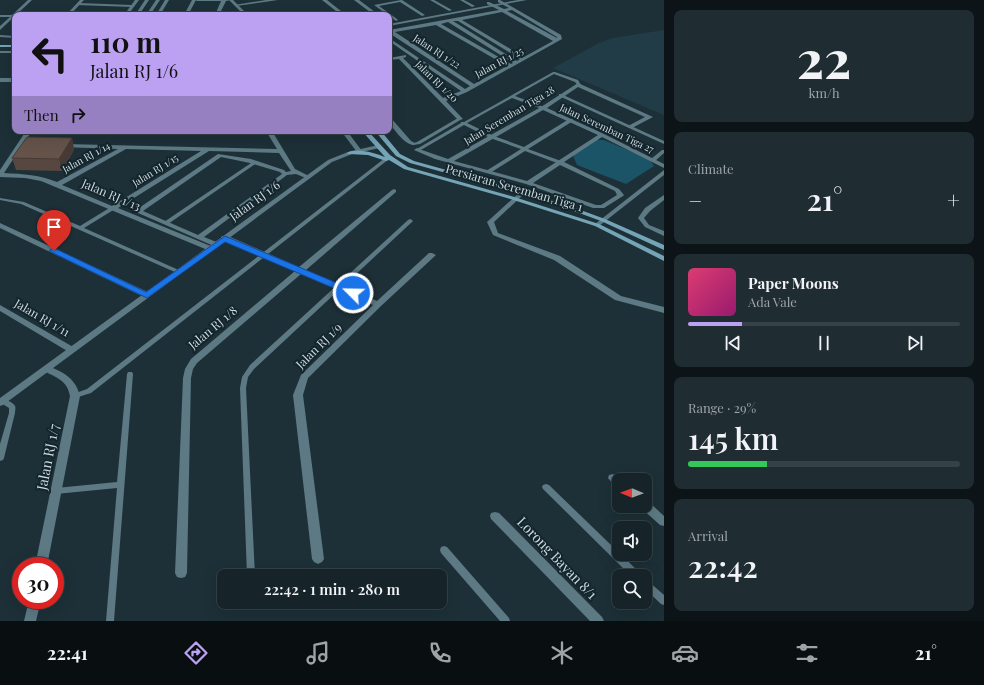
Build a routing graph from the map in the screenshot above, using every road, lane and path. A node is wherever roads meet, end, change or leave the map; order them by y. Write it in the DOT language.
graph roads {
  1 [pos="30,0"];
  2 [pos="82,0"];
  3 [pos="137,0"];
  4 [pos="147,0"];
  5 [pos="158,0"];
  6 [pos="167,0"];
  7 [pos="196,0"];
  8 [pos="224,0"];
  9 [pos="230,0"];
  10 [pos="276,0"];
  11 [pos="324,0"];
  12 [pos="357,0"];
  13 [pos="382,0"];
  14 [pos="432,0"];
  15 [pos="462,0"];
  16 [pos="525,0"];
  17 [pos="503,2"];
  18 [pos="386,3"];
  19 [pos="489,3"];
  20 [pos="78,4"];
  21 [pos="236,5"];
  22 [pos="132,6"];
  23 [pos="473,6"];
  24 [pos="494,6"];
  25 [pos="513,9"];
  26 [pos="450,10"];
  27 [pos="503,11"];
  28 [pos="18,12"];
  29 [pos="71,12"];
  30 [pos="128,12"];
  31 [pos="140,12"];
  32 [pos="150,12"];
  33 [pos="160,12"];
  34 [pos="188,12"];
  35 [pos="218,12"];
  36 [pos="243,12"];
  37 [pos="340,12"];
  38 [pos="373,12"];
  39 [pos="385,12"];
  40 [pos="423,15"];
  41 [pos="0,16"];
  42 [pos="12,16"];
  43 [pos="392,17"];
  44 [pos="12,18"];
  45 [pos="458,19"];
  46 [pos="396,20"];
  47 [pos="392,21"];
  48 [pos="449,21"];
  49 [pos="437,23"];
  50 [pos="392,24"];
  51 [pos="0,29"];
  52 [pos="392,32"];
  53 [pos="392,33"];
  54 [pos="0,36"];
  55 [pos="12,37"];
  56 [pos="559,39"];
  57 [pos="0,42"];
  58 [pos="12,42"];
  59 [pos="392,42"];
  60 [pos="0,46"];
  61 [pos="12,46"];
  62 [pos="0,52"];
  63 [pos="12,52"];
  64 [pos="412,55"];
  65 [pos="400,57"];
  66 [pos="392,58"];
  67 [pos="524,59"];
  68 [pos="517,63"];
  69 [pos="511,66"];
  70 [pos="0,80"];
  71 [pos="12,80"];
  72 [pos="579,85"];
  73 [pos="474,86"];
  74 [pos="465,91"];
  75 [pos="560,95"];
  76 [pos="513,96"];
  77 [pos="443,100"];
  78 [pos="542,108"];
  79 [pos="571,120"];
  80 [pos="462,121"];
  81 [pos="392,123"];
  82 [pos="630,127"];
  83 [pos="27,134"];
  84 [pos="271,134"];
  85 [pos="346,134"];
  86 [pos="367,134"];
  87 [pos="380,134"];
  88 [pos="602,135"];
  89 [pos="492,137"];
  90 [pos="664,143"];
  91 [pos="413,144"];
  92 [pos="20,145"];
  93 [pos="27,145"];
  94 [pos="57,146"];
  95 [pos="390,146"];
  96 [pos="124,147"];
  97 [pos="378,148"];
  98 [pos="207,150"];
  99 [pos="417,150"];
  100 [pos="524,150"];
  101 [pos="281,151"];
  102 [pos="359,151"];
  103 [pos="664,151"];
  104 [pos="222,153"];
  105 [pos="350,154"];
  106 [pos="387,159"];
  107 [pos="653,160"];
  108 [pos="449,161"];
  109 [pos="256,162"];
  110 [pos="394,162"];
  111 [pos="559,162"];
  112 [pos="664,166"];
  113 [pos="296,172"];
  114 [pos="488,172"];
  115 [pos="664,172"];
  116 [pos="285,174"];
  117 [pos="0,175"];
  118 [pos="308,177"];
  119 [pos="528,183"];
  120 [pos="57,185"];
  121 [pos="394,192"];
  122 [pos="522,193"];
  123 [pos="664,197"];
  124 [pos="0,199"];
  125 [pos="517,199"];
  126 [pos="114,208"];
  127 [pos="603,220"];
  128 [pos="410,221"];
  129 [pos="166,223"];
  130 [pos="0,225"];
  131 [pos="597,225"];
  132 [pos="81,228"];
  133 [pos="664,234"];
  134 [pos="200,237"];
  135 [pos="225,238"];
  136 [pos="213,247"];
  137 [pos="664,248"];
  138 [pos="264,254"];
  139 [pos="432,255"];
  140 [pos="664,260"];
  141 [pos="300,270"];
  142 [pos="178,272"];
  143 [pos="340,287"];
  144 [pos="147,295"];
  145 [pos="378,304"];
  146 [pos="0,308"];
  147 [pos="664,310"];
  148 [pos="72,350"];
  149 [pos="47,369"];
  150 [pos="130,374"];
  151 [pos="75,396"];
  152 [pos="2,402"];
  153 [pos="0,458"];
  154 [pos="121,485"];
  155 [pos="546,487"];
  156 [pos="56,491"];
  157 [pos="652,511"];
  158 [pos="495,516"];
  159 [pos="664,522"];
  160 [pos="444,550"];
  161 [pos="43,557"];
  162 [pos="318,559"];
  163 [pos="251,569"];
  164 [pos="630,569"];
  165 [pos="181,573"];
  166 [pos="652,590"];
  167 [pos="664,601"];
  168 [pos="32,609"];
  169 [pos="30,621"];
  170 [pos="110,621"];
  171 [pos="506,621"];
  172 [pos="598,621"];
  1 -- 28 [label="street"];
  2 -- 20 [label="street"];
  3 -- 22 [label="street"];
  4 -- 31 [label="street"];
  5 -- 32 [label="street"];
  6 -- 33 [label="street"];
  7 -- 8 [label="street"];
  7 -- 34 [label="lane"];
  8 -- 9 [label="street"];
  8 -- 35 [label="street"];
  9 -- 21 [label="lane"];
  10 -- 21 [label="street"];
  11 -- 37 [label="street"];
  12 -- 38 [label="street"];
  13 -- 18 [label="lane"];
  14 -- 26 [label="lane"];
  15 -- 23 [label="lane"];
  16 -- 17 [label="street"];
  17 -- 19 [label="street"];
  17 -- 24 [label="street"];
  17 -- 25 [label="street"];
  18 -- 39 [label="lane"];
  18 -- 40 [label="lane"];
  19 -- 23 [label="street"];
  19 -- 24 [label="street"];
  20 -- 22 [label="lane"];
  20 -- 29 [label="street"];
  21 -- 36 [label="lane"];
  22 -- 30 [label="street"];
  23 -- 26 [label="street"];
  24 -- 27 [label="street"];
  24 -- 50 [label="street"];
  25 -- 27 [label="street"];
  25 -- 56 [label="street"];
  26 -- 40 [label="street"];
  27 -- 45 [label="street"];
  27 -- 56 [label="street"];
  40 -- 46 [label="street"];
  41 -- 42 [label="street"];
  43 -- 46 [label="lane"];
  44 -- 51 [label="street"];
  45 -- 48 [label="street"];
  45 -- 67 [label="street"];
  46 -- 47 [label="street"];
  48 -- 49 [label="street"];
  48 -- 68 [label="street"];
  49 -- 52 [label="street"];
  49 -- 69 [label="street"];
  53 -- 73 [label="street, Jalan RJ 1/22"];
  54 -- 55 [label="street"];
  56 -- 67 [label="street, Jalan RJ 1/25"];
  57 -- 58 [label="main road"];
  59 -- 64 [label="street, Jalan RJ 1/22"];
  60 -- 61 [label="main road"];
  62 -- 63 [label="street"];
  64 -- 65 [label="street"];
  64 -- 74 [label="street, Jalan RJ 1/22"];
  65 -- 66 [label="street"];
  65 -- 77 [label="street, Jalan RJ 1/20"];
  67 -- 68 [label="street, Jalan RJ 1/25"];
  68 -- 69 [label="street, Jalan RJ 1/25"];
  69 -- 73 [label="street, Jalan RJ 1/25"];
  70 -- 71 [label="street"];
  72 -- 75 [label="street, Jalan Seremban Tiga 28"];
  72 -- 76 [label="lane"];
  72 -- 82 [label="street"];
  73 -- 74 [label="street, Jalan RJ 1/25"];
  74 -- 77 [label="street, Jalan RJ 1/25"];
  75 -- 78 [label="street, Jalan Seremban Tiga 28"];
  75 -- 82 [label="lane"];
  76 -- 78 [label="lane"];
  76 -- 80 [label="lane"];
  77 -- 80 [label="street, Jalan RJ 1/20"];
  78 -- 79 [label="street, Jalan Seremban Tiga 27"];
  78 -- 89 [label="street, Jalan Seremban Tiga 28"];
  79 -- 88 [label="street, Jalan Seremban Tiga 27"];
  79 -- 100 [label="lane"];
  80 -- 89 [label="lane"];
  80 -- 91 [label="lane"];
  80 -- 99 [label="lane"];
  81 -- 91 [label="street"];
  82 -- 90 [label="lane"];
  83 -- 92 [label="street"];
  84 -- 101 [label="street"];
  85 -- 102 [label="street"];
  86 -- 97 [label="main road, Persiaran Seremban Tiga 1"];
  87 -- 95 [label="main road, Persiaran Seremban Tiga 1"];
  88 -- 107 [label="street, Jalan Seremban Tiga 27"];
  88 -- 111 [label="street"];
  89 -- 100 [label="lane"];
  89 -- 108 [label="street, Jalan Seremban Tiga 28"];
  92 -- 93 [label="street"];
  92 -- 117 [label="street"];
  94 -- 96 [label="street"];
  95 -- 97 [label="main road"];
  95 -- 122 [label="main road, Persiaran Seremban Tiga 1"];
  96 -- 98 [label="street"];
  96 -- 120 [label="street, Jalan RJ 1/14"];
  97 -- 102 [label="street, Jalan RJ 1/6"];
  97 -- 110 [label="main road, Persiaran Seremban Tiga 1"];
  98 -- 104 [label="street"];
  98 -- 126 [label="street, Jalan RJ 1/15"];
  99 -- 108 [label="street"];
  100 -- 111 [label="lane"];
  100 -- 114 [label="lane"];
  101 -- 104 [label="street"];
  101 -- 113 [label="street"];
  102 -- 105 [label="street, Jalan RJ 1/6"];
  103 -- 107 [label="lane"];
  104 -- 109 [label="street"];
  104 -- 129 [label="street"];
  105 -- 106 [label="main road"];
  105 -- 118 [label="street, Jalan RJ 1/6"];
  106 -- 110 [label="main road"];
  106 -- 138 [label="lane"];
  107 -- 112 [label="street, Jalan Seremban Tiga 27"];
  108 -- 114 [label="street"];
  109 -- 116 [label="street"];
  109 -- 129 [label="lane"];
  110 -- 125 [label="main road, Persiaran Seremban Tiga 1"];
  111 -- 119 [label="street"];
  111 -- 119 [label="street"];
  113 -- 116 [label="street"];
  113 -- 118 [label="street"];
  114 -- 119 [label="street"];
  115 -- 127 [label="street"];
  116 -- 134 [label="street"];
  117 -- 120 [label="street, Jalan RJ 1/13"];
  118 -- 135 [label="street, Jalan RJ 1/6"];
  120 -- 126 [label="street, Jalan RJ 1/13"];
  121 -- 141 [label="street, Jalan RJ 1/8"];
  122 -- 125 [label="street"];
  122 -- 127 [label="main road, Persiaran Seremban Tiga 1"];
  123 -- 133 [label="street"];
  124 -- 132 [label="lane"];
  125 -- 131 [label="main road, Persiaran Seremban Tiga 1"];
  125 -- 147 [label="street"];
  126 -- 132 [label="lane"];
  126 -- 136 [label="street, Jalan RJ 1/13"];
  127 -- 131 [label="street"];
  127 -- 137 [label="main road, Persiaran Seremban Tiga 1"];
  128 -- 143 [label="lane"];
  129 -- 134 [label="street"];
  130 -- 144 [label="street"];
  131 -- 140 [label="main road, Persiaran Seremban Tiga 1"];
  132 -- 142 [label="lane"];
  134 -- 136 [label="street"];
  135 -- 136 [label="street, Jalan RJ 1/6"];
  135 -- 138 [label="street"];
  136 -- 142 [label="street, Jalan RJ 1/6"];
  138 -- 141 [label="street"];
  138 -- 151 [label="lane"];
  139 -- 145 [label="street, Jalan RJ 1/9"];
  141 -- 143 [label="street"];
  141 -- 165 [label="street, Jalan RJ 1/8"];
  142 -- 144 [label="street, Jalan RJ 1/6"];
  143 -- 145 [label="street"];
  143 -- 163 [label="lane"];
  144 -- 148 [label="street, Jalan RJ 1/6"];
  145 -- 162 [label="street, Jalan RJ 1/9"];
  146 -- 148 [label="street, Jalan RJ 1/11"];
  148 -- 149 [label="street, Jalan RJ 1/6"];
  149 -- 151 [label="street"];
  149 -- 152 [label="street, Jalan RJ 1/6"];
  150 -- 154 [label="lane"];
  151 -- 156 [label="street, Jalan RJ 1/7"];
  152 -- 153 [label="lane"];
  154 -- 156 [label="lane"];
  154 -- 170 [label="lane"];
  155 -- 164 [label="lane"];
  156 -- 161 [label="street, Jalan RJ 1/7"];
  157 -- 159 [label="street"];
  158 -- 172 [label="street, Lorong Bayan 8/1"];
  160 -- 171 [label="lane"];
  166 -- 167 [label="lane"];
  168 -- 169 [label="street"];
}
